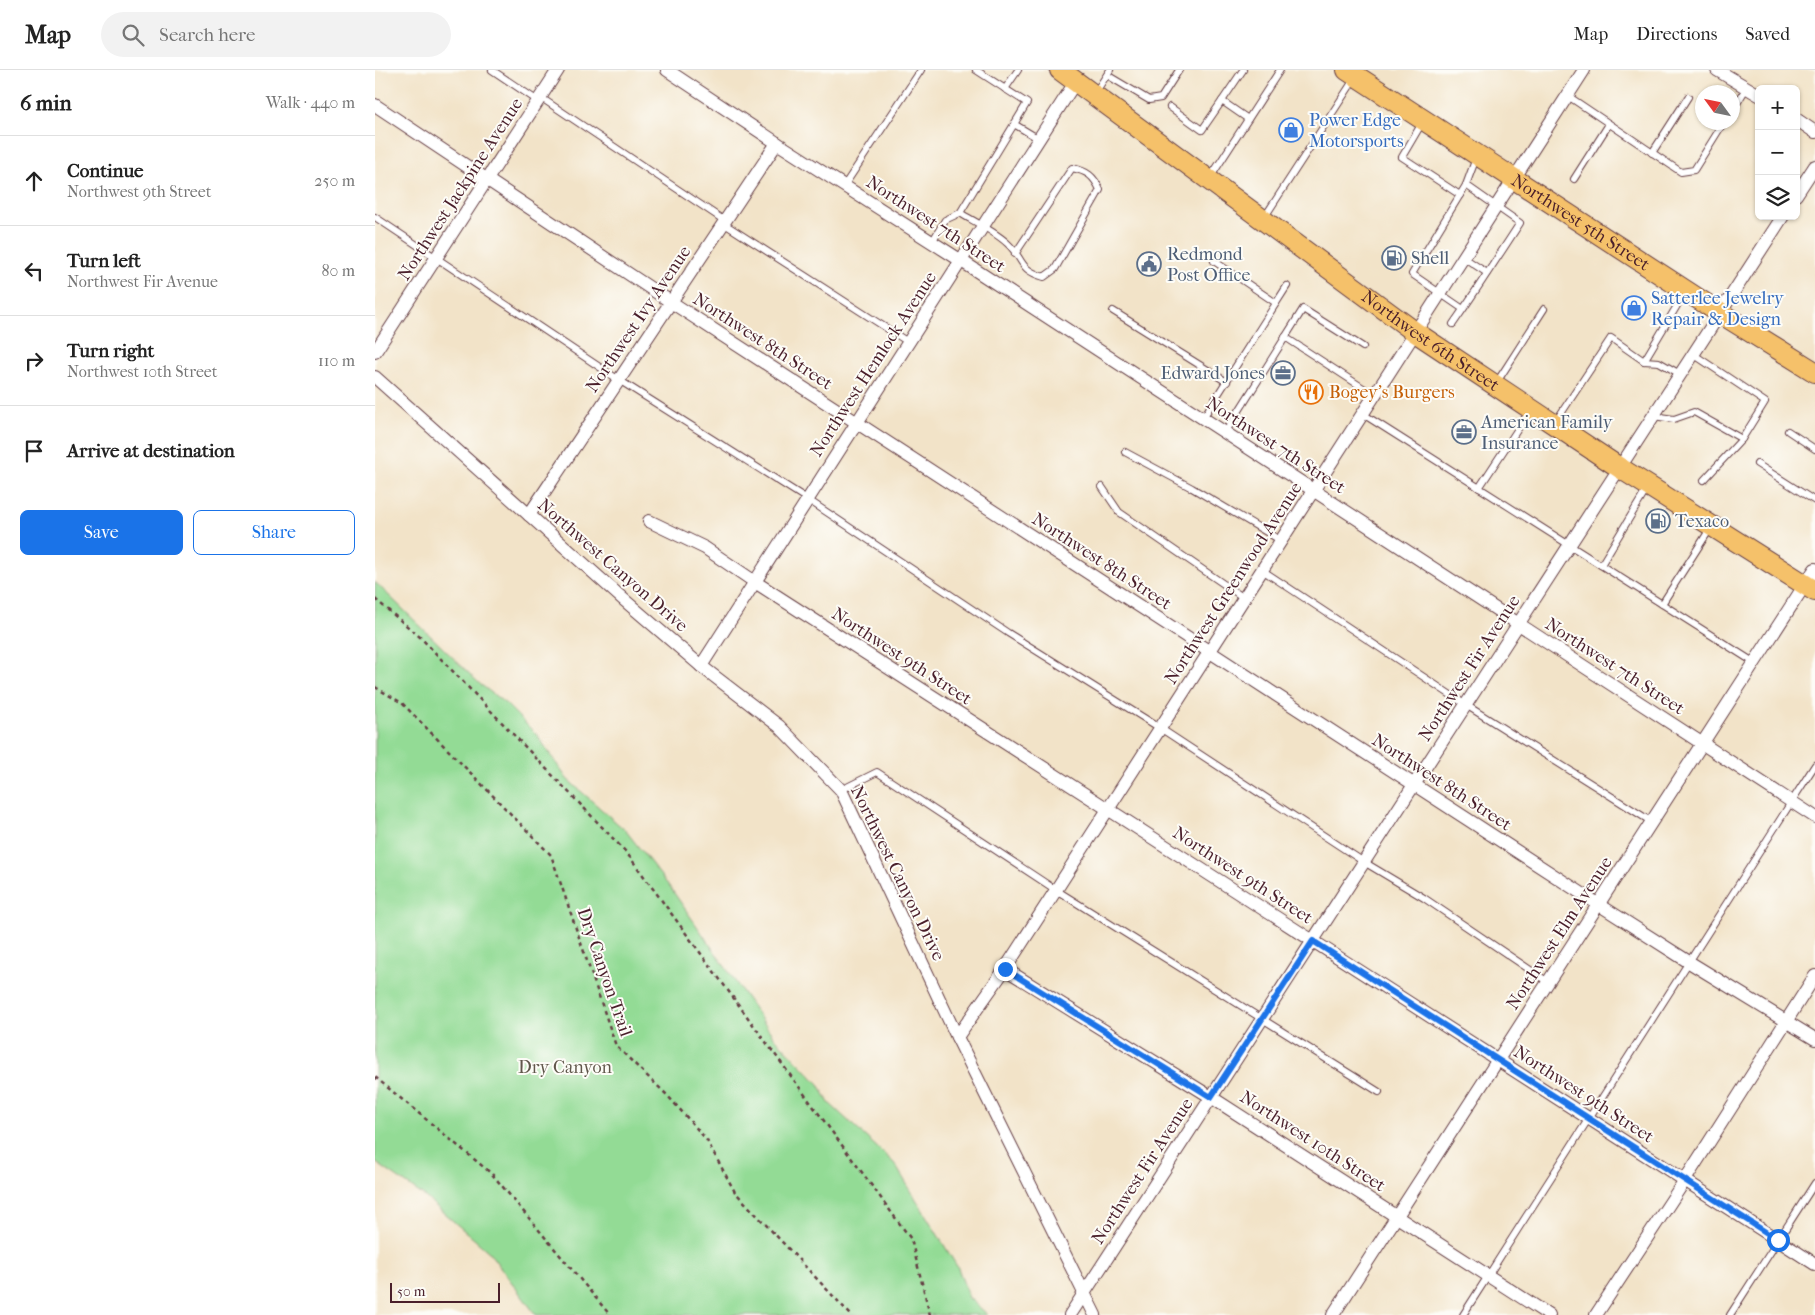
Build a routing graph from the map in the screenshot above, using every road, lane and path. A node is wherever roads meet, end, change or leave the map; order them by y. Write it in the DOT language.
graph roads {
  1 [pos="492,70"];
  2 [pos="559,70"];
  3 [pos="667,70"];
  4 [pos="921,70"];
  5 [pos="976,70"];
  6 [pos="1018,70"];
  7 [pos="1179,70"];
  8 [pos="1243,70"];
  9 [pos="1280,70"];
  10 [pos="1584,70"];
  11 [pos="1717,70"];
  12 [pos="1108,72"];
  13 [pos="1352,73"];
  14 [pos="1068,75"];
  15 [pos="1747,87"];
  16 [pos="1005,89"];
  17 [pos="1755,92"];
  18 [pos="1094,94"];
  19 [pos="1568,96"];
  20 [pos="1688,97"];
  21 [pos="1740,98"];
  22 [pos="539,99"];
  23 [pos="1222,101"];
  24 [pos="375,105"];
  25 [pos="1170,107"];
  26 [pos="1248,119"];
  27 [pos="1424,120"];
  28 [pos="1800,123"];
  29 [pos="1014,124"];
  30 [pos="1609,124"];
  31 [pos="1719,130"];
  32 [pos="1815,132"];
  33 [pos="1039,139"];
  34 [pos="777,143"];
  35 [pos="1653,153"];
  36 [pos="1477,155"];
  37 [pos="1815,166"];
  38 [pos="487,179"];
  39 [pos="1209,179"];
  40 [pos="1514,179"];
  41 [pos="1574,179"];
  42 [pos="1466,185"];
  43 [pos="845,186"];
  44 [pos="1800,189"];
  45 [pos="1460,195"];
  46 [pos="1497,206"];
  47 [pos="960,213"];
  48 [pos="375,217"];
  49 [pos="1263,220"];
  50 [pos="1780,220"];
  51 [pos="724,222"];
  52 [pos="982,227"];
  53 [pos="932,242"];
  54 [pos="1015,254"];
  55 [pos="436,257"];
  56 [pos="1463,257"];
  57 [pos="961,260"];
  58 [pos="1214,261"];
  59 [pos="1487,274"];
  60 [pos="1287,286"];
  61 [pos="1686,291"];
  62 [pos="1441,293"];
  63 [pos="671,302"];
  64 [pos="1276,303"];
  65 [pos="1463,309"];
  66 [pos="1544,309"];
  67 [pos="1113,311"];
  68 [pos="1720,313"];
  69 [pos="1453,324"];
  70 [pos="1415,332"];
  71 [pos="1285,337"];
  72 [pos="909,342"];
  73 [pos="1363,347"];
  74 [pos="375,352"];
  75 [pos="1693,354"];
  76 [pos="1644,362"];
  77 [pos="1815,372"];
  78 [pos="1680,374"];
  79 [pos="375,377"];
  80 [pos="619,380"];
  81 [pos="1227,382"];
  82 [pos="1495,385"];
  83 [pos="1374,395"];
  84 [pos="1531,409"];
  85 [pos="1363,414"];
  86 [pos="1653,416"];
  87 [pos="1203,418"];
  88 [pos="857,423"];
  89 [pos="1554,424"];
  90 [pos="1788,431"];
  91 [pos="1225,432"];
  92 [pos="1742,439"];
  93 [pos="1815,449"];
  94 [pos="1125,452"];
  95 [pos="1757,464"];
  96 [pos="1619,468"];
  97 [pos="1704,480"];
  98 [pos="1102,486"];
  99 [pos="1649,486"];
  100 [pos="1479,488"];
  101 [pos="1313,490"];
  102 [pos="807,499"];
  103 [pos="1815,501"];
  104 [pos="529,515"];
  105 [pos="649,521"];
  106 [pos="1712,526"];
  107 [pos="1280,540"];
  108 [pos="1569,545"];
  109 [pos="1601,565"];
  110 [pos="1262,570"];
  111 [pos="1812,581"];
  112 [pos="755,582"];
  113 [pos="1244,598"];
  114 [pos="375,599"];
  115 [pos="1662,604"];
  116 [pos="1518,624"];
  117 [pos="1209,652"];
  118 [pos="1755,663"];
  119 [pos="701,666"];
  120 [pos="375,687"];
  121 [pos="1466,705"];
  122 [pos="1160,728"];
  123 [pos="1702,744"];
  124 [pos="1815,765"];
  125 [pos="1414,784"];
  126 [pos="841,790"];
  127 [pos="1791,802"];
  128 [pos="1108,809"];
  129 [pos="1815,817"];
  130 [pos="1652,822"];
  131 [pos="1364,862"];
  132 [pos="1056,890"];
  133 [pos="1599,904"];
  134 [pos="1313,941"];
  135 [pos="1689,962"];
  136 [pos="1005,969"];
  137 [pos="1815,976"];
  138 [pos="1548,982"];
  139 [pos="1262,1019"];
  140 [pos="1786,1020"];
  141 [pos="957,1037"];
  142 [pos="1815,1039"];
  143 [pos="1498,1060"];
  144 [pos="375,1077"];
  145 [pos="1379,1092"];
  146 [pos="1211,1097"];
  147 [pos="1589,1118"];
  148 [pos="1685,1180"];
  149 [pos="1815,1183"];
  150 [pos="1397,1216"];
  151 [pos="1778,1240"];
  152 [pos="1815,1264"];
  153 [pos="1488,1276"];
  154 [pos="1084,1294"];
  155 [pos="610,1315"];
  156 [pos="851,1315"];
  157 [pos="930,1315"];
  158 [pos="1070,1315"];
  159 [pos="1095,1315"];
  160 [pos="1333,1315"];
  161 [pos="1463,1315"];
  162 [pos="1549,1315"];
  163 [pos="1596,1315"];
  164 [pos="1730,1315"];
  1 -- 22 [label="lane"];
  2 -- 22 [label="street, Northwest Jackpine Avenue"];
  3 -- 34 [label="street, Northwest 7th Street"];
  4 -- 43 [label="lane"];
  5 -- 16 [label="lane"];
  6 -- 16 [label="lane"];
  7 -- 12 [label="lane"];
  8 -- 23 [label="lane"];
  9 -- 26 [label="lane"];
  10 -- 19 [label="street, Northwest Greenwood Avenue"];
  11 -- 15 [label="street"];
  12 -- 18 [label="lane"];
  13 -- 27 [label="main road, Northwest 5th Street"];
  13 -- 49 [label="lane"];
  14 -- 18 [label="main road, Northwest 6th Street"];
  14 -- 33 [label="street, Northwest Hemlock Avenue"];
  15 -- 17 [label="street"];
  15 -- 21 [label="lane"];
  16 -- 29 [label="lane"];
  18 -- 39 [label="main road, Northwest 6th Street"];
  19 -- 30 [label="lane"];
  19 -- 40 [label="street, Northwest Greenwood Avenue"];
  20 -- 35 [label="lane"];
  22 -- 38 [label="street, Northwest Jackpine Avenue"];
  22 -- 51 [label="lane"];
  23 -- 25 [label="lane"];
  23 -- 26 [label="lane"];
  24 -- 38 [label="street, Northwest 8th Street"];
  26 -- 39 [label="lane"];
  27 -- 36 [label="main road, Northwest 5th Street"];
  27 -- 45 [label="lane"];
  28 -- 32 [label="street"];
  29 -- 33 [label="lane"];
  29 -- 47 [label="lane"];
  30 -- 35 [label="lane"];
  30 -- 41 [label="lane"];
  31 -- 35 [label="lane"];
  33 -- 52 [label="street, Northwest Hemlock Avenue"];
  34 -- 43 [label="street, Northwest 7th Street"];
  34 -- 51 [label="street, Northwest Ivy Avenue"];
  36 -- 40 [label="main road, Northwest 5th Street"];
  36 -- 42 [label="lane"];
  37 -- 44 [label="street"];
  38 -- 55 [label="street, Northwest Jackpine Avenue"];
  38 -- 63 [label="street, Northwest 8th Street"];
  39 -- 49 [label="main road, Northwest 6th Street"];
  40 -- 46 [label="street, Northwest Greenwood Avenue"];
  40 -- 61 [label="main road, Northwest 5th Street"];
  42 -- 45 [label="lane"];
  42 -- 46 [label="lane"];
  43 -- 53 [label="street, Northwest 7th Street"];
  45 -- 62 [label="lane"];
  46 -- 56 [label="street, Northwest Greenwood Avenue"];
  46 -- 59 [label="lane"];
  47 -- 52 [label="lane"];
  47 -- 53 [label="lane"];
  48 -- 55 [label="lane"];
  49 -- 70 [label="main road, Northwest 6th Street"];
  50 -- 68 [label="street, Northwest Fir Avenue"];
  51 -- 63 [label="street, Northwest Ivy Avenue"];
  51 -- 72 [label="lane"];
  52 -- 54 [label="lane"];
  52 -- 57 [label="street, Northwest Hemlock Avenue"];
  53 -- 57 [label="street, Northwest 7th Street"];
  54 -- 54 [label="lane"];
  55 -- 74 [label="street, Northwest Jackpine Avenue"];
  55 -- 80 [label="lane"];
  56 -- 59 [label="lane"];
  56 -- 62 [label="street, Northwest Greenwood Avenue"];
  57 -- 72 [label="street, Northwest Hemlock Avenue"];
  57 -- 87 [label="street, Northwest 7th Street"];
  58 -- 64 [label="lane"];
  59 -- 65 [label="lane"];
  60 -- 64 [label="lane"];
  61 -- 68 [label="main road, Northwest 5th Street"];
  61 -- 76 [label="lane"];
  62 -- 65 [label="lane"];
  62 -- 70 [label="street, Northwest Greenwood Avenue"];
  63 -- 80 [label="street, Northwest Ivy Avenue"];
  63 -- 88 [label="street, Northwest 8th Street"];
  64 -- 81 [label="lane"];
  65 -- 69 [label="lane"];
  66 -- 82 [label="lane"];
  67 -- 81 [label="lane"];
  68 -- 75 [label="street, Northwest Fir Avenue"];
  68 -- 77 [label="main road, Northwest 5th Street"];
  70 -- 82 [label="main road, Northwest 6th Street"];
  70 -- 83 [label="street, Northwest Greenwood Avenue"];
  71 -- 73 [label="lane"];
  71 -- 83 [label="lane"];
  71 -- 91 [label="lane"];
  72 -- 88 [label="street, Northwest Hemlock Avenue"];
  75 -- 78 [label="street, Northwest Fir Avenue"];
  75 -- 92 [label="lane"];
  76 -- 78 [label="lane"];
  76 -- 89 [label="lane"];
  78 -- 86 [label="street, Northwest Fir Avenue"];
  79 -- 104 [label="street, Northwest Canyon Drive"];
  80 -- 102 [label="lane"];
  80 -- 104 [label="street, Northwest Ivy Avenue"];
  81 -- 87 [label="lane"];
  82 -- 84 [label="main road, Northwest 6th Street"];
  83 -- 85 [label="street, Northwest Greenwood Avenue"];
  84 -- 89 [label="main road, Northwest 6th Street"];
  84 -- 100 [label="lane"];
  85 -- 100 [label="lane"];
  85 -- 101 [label="street, Northwest Greenwood Avenue"];
  86 -- 92 [label="lane"];
  86 -- 96 [label="street, Northwest Fir Avenue"];
  87 -- 91 [label="street, Northwest 7th Street"];
  88 -- 102 [label="street, Northwest Hemlock Avenue"];
  88 -- 117 [label="street, Northwest 8th Street"];
  89 -- 96 [label="main road, Northwest 6th Street"];
  90 -- 93 [label="lane"];
  91 -- 101 [label="street, Northwest 7th Street"];
  92 -- 97 [label="lane"];
  94 -- 107 [label="lane"];
  95 -- 103 [label="lane"];
  96 -- 99 [label="main road, Northwest 6th Street"];
  96 -- 108 [label="street, Northwest Fir Avenue"];
  98 -- 113 [label="lane"];
  99 -- 106 [label="main road, Northwest 6th Street"];
  99 -- 109 [label="lane"];
  100 -- 108 [label="lane"];
  101 -- 107 [label="street, Northwest Greenwood Avenue"];
  101 -- 116 [label="street, Northwest 7th Street"];
  102 -- 112 [label="street, Northwest Hemlock Avenue"];
  102 -- 122 [label="lane"];
  104 -- 119 [label="street, Northwest Canyon Drive"];
  105 -- 112 [label="street, Northwest 9th Street"];
  106 -- 111 [label="main road, Northwest 6th Street"];
  106 -- 115 [label="lane"];
  107 -- 110 [label="street, Northwest Greenwood Avenue"];
  108 -- 109 [label="lane"];
  108 -- 116 [label="street, Northwest Fir Avenue"];
  109 -- 115 [label="lane"];
  110 -- 113 [label="street, Northwest Greenwood Avenue"];
  110 -- 121 [label="lane"];
  111 -- 118 [label="street, Northwest Elm Avenue"];
  112 -- 119 [label="street, Northwest Hemlock Avenue"];
  112 -- 128 [label="street, Northwest 9th Street"];
  113 -- 117 [label="street, Northwest Greenwood Avenue"];
  114 -- 157 [label="path"];
  115 -- 118 [label="lane"];
  116 -- 121 [label="street, Northwest Fir Avenue"];
  116 -- 123 [label="street, Northwest 7th Street"];
  117 -- 122 [label="street, Northwest Greenwood Avenue"];
  117 -- 125 [label="street, Northwest 8th Street"];
  118 -- 123 [label="street, Northwest Elm Avenue"];
  119 -- 126 [label="street, Northwest Canyon Drive"];
  120 -- 156 [label="path, Dry Canyon Trail"];
  121 -- 125 [label="street, Northwest Fir Avenue"];
  121 -- 130 [label="lane"];
  122 -- 128 [label="street, Northwest Greenwood Avenue"];
  122 -- 131 [label="lane"];
  123 -- 127 [label="street, Northwest 7th Street"];
  123 -- 130 [label="street, Northwest Elm Avenue"];
  124 -- 127 [label="lane"];
  125 -- 131 [label="street, Northwest Fir Avenue"];
  125 -- 133 [label="street, Northwest 8th Street"];
  126 -- 132 [label="lane"];
  126 -- 141 [label="street, Northwest Canyon Drive"];
  127 -- 129 [label="street, Northwest 7th Street"];
  127 -- 135 [label="lane"];
  128 -- 132 [label="street, Northwest Greenwood Avenue"];
  128 -- 134 [label="street, Northwest 9th Street"];
  130 -- 133 [label="street, Northwest Elm Avenue"];
  131 -- 134 [label="street, Northwest Fir Avenue"];
  131 -- 138 [label="lane"];
  132 -- 136 [label="street, Northwest Greenwood Avenue"];
  132 -- 139 [label="lane"];
  133 -- 135 [label="street, Northwest 8th Street"];
  133 -- 138 [label="street, Northwest Elm Avenue"];
  134 -- 139 [label="street, Northwest Fir Avenue"];
  134 -- 143 [label="street, Northwest 9th Street"];
  135 -- 140 [label="street, Northwest 8th Street"];
  135 -- 147 [label="lane"];
  136 -- 141 [label="street, Northwest Greenwood Avenue"];
  136 -- 146 [label="street, Northwest 10th Street"];
  137 -- 140 [label="street"];
  138 -- 143 [label="street, Northwest Elm Avenue"];
  139 -- 145 [label="lane"];
  139 -- 146 [label="street, Northwest Fir Avenue"];
  140 -- 142 [label="street, Northwest 8th Street"];
  140 -- 148 [label="street"];
  141 -- 154 [label="street, Northwest Canyon Drive"];
  143 -- 147 [label="street, Northwest 9th Street"];
  143 -- 150 [label="street, Northwest Elm Avenue"];
  144 -- 155 [label="path"];
  146 -- 150 [label="street, Northwest 10th Street"];
  146 -- 154 [label="street, Northwest Fir Avenue"];
  147 -- 148 [label="street, Northwest 9th Street"];
  147 -- 153 [label="lane"];
  148 -- 151 [label="street, Northwest 9th Street"];
  148 -- 163 [label="street"];
  149 -- 151 [label="lane"];
  150 -- 153 [label="street, Northwest 10th Street"];
  150 -- 160 [label="street, Northwest Elm Avenue"];
  151 -- 152 [label="street, Northwest 9th Street"];
  151 -- 164 [label="lane"];
  153 -- 161 [label="lane"];
  153 -- 162 [label="street, Northwest 10th Street"];
  154 -- 158 [label="street, Northwest Fir Avenue"];
  154 -- 159 [label="street, Northwest Canyon Drive"];
}
